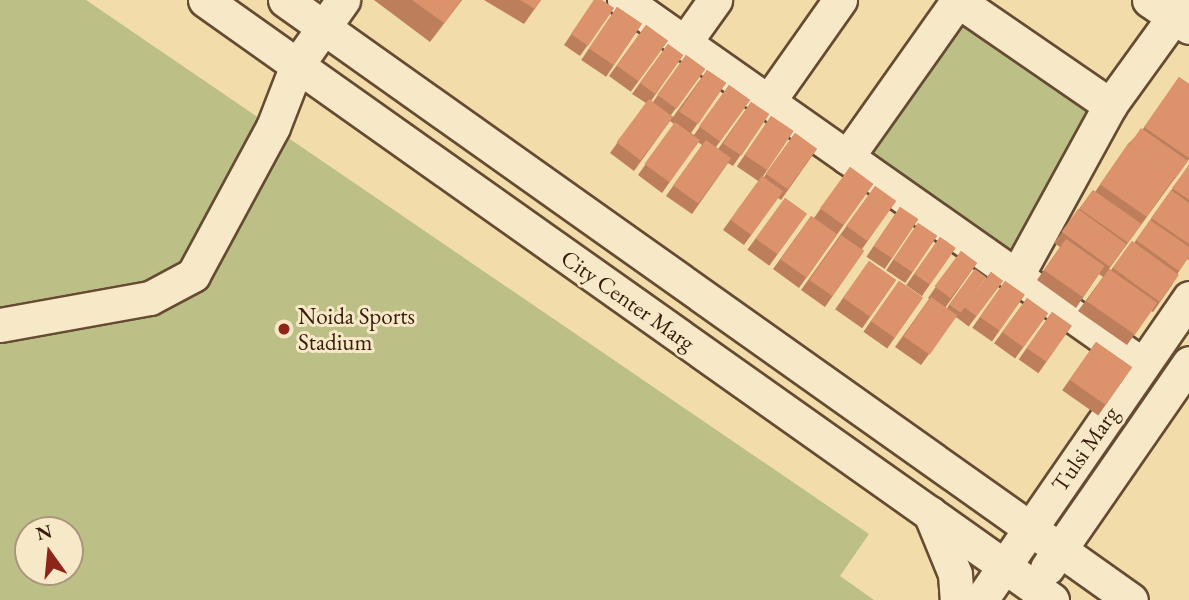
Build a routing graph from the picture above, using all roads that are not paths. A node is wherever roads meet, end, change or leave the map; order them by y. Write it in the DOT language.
graph roads {
  1 [pos="205,0"];
  2 [pos="285,0"];
  3 [pos="343,0"];
  4 [pos="624,0"];
  5 [pos="715,0"];
  6 [pos="840,0"];
  7 [pos="957,0"];
  8 [pos="1175,11"];
  9 [pos="324,28"];
  10 [pos="685,43"];
  11 [pos="297,65"];
  12 [pos="768,102"];
  13 [pos="1110,105"];
  14 [pos="847,157"];
  15 [pos="1016,277"];
  16 [pos="1189,298"];
  17 [pos="0,325"];
  18 [pos="1189,363"];
  19 [pos="1143,365"];
  20 [pos="1177,407"];
  21 [pos="1100,492"];
  22 [pos="930,513"];
  23 [pos="1030,528"];
  24 [pos="1060,550"];
  25 [pos="1004,566"];
  26 [pos="1118,591"];
  27 [pos="1037,596"];
  28 [pos="957,600"];
  29 [pos="981,600"];
  1 -- 11 [label="street, City Center Marg"];
  2 -- 9 [label="street, City Center Marg"];
  3 -- 9 [label="street"];
  4 -- 10 [label="street"];
  5 -- 10 [label="street"];
  6 -- 12 [label="street"];
  7 -- 13 [label="street"];
  7 -- 14 [label="street"];
  8 -- 13 [label="street"];
  9 -- 11 [label="street"];
  9 -- 23 [label="street, City Center Marg"];
  10 -- 12 [label="street"];
  11 -- 17 [label="street"];
  11 -- 22 [label="street, City Center Marg"];
  12 -- 14 [label="street"];
  13 -- 15 [label="street"];
  14 -- 15 [label="street"];
  15 -- 19 [label="street"];
  16 -- 19 [label="street, Tulsi Marg"];
  18 -- 20 [label="street, Tulsi Marg"];
  19 -- 23 [label="street, Tulsi Marg"];
  20 -- 21 [label="street, Tulsi Marg"];
  21 -- 24 [label="street, Tulsi Marg"];
  21 -- 26 [label="street"];
  22 -- 25 [label="street, City Center Marg"];
  22 -- 28 [label="street"];
  23 -- 24 [label="street, City Center Marg"];
  23 -- 25 [label="street, Tulsi Marg"];
  24 -- 26 [label="street, City Center Marg"];
  24 -- 27 [label="street, Tulsi Marg"];
  25 -- 27 [label="street, City Center Marg"];
  25 -- 29 [label="street, Tulsi Marg"];
}
